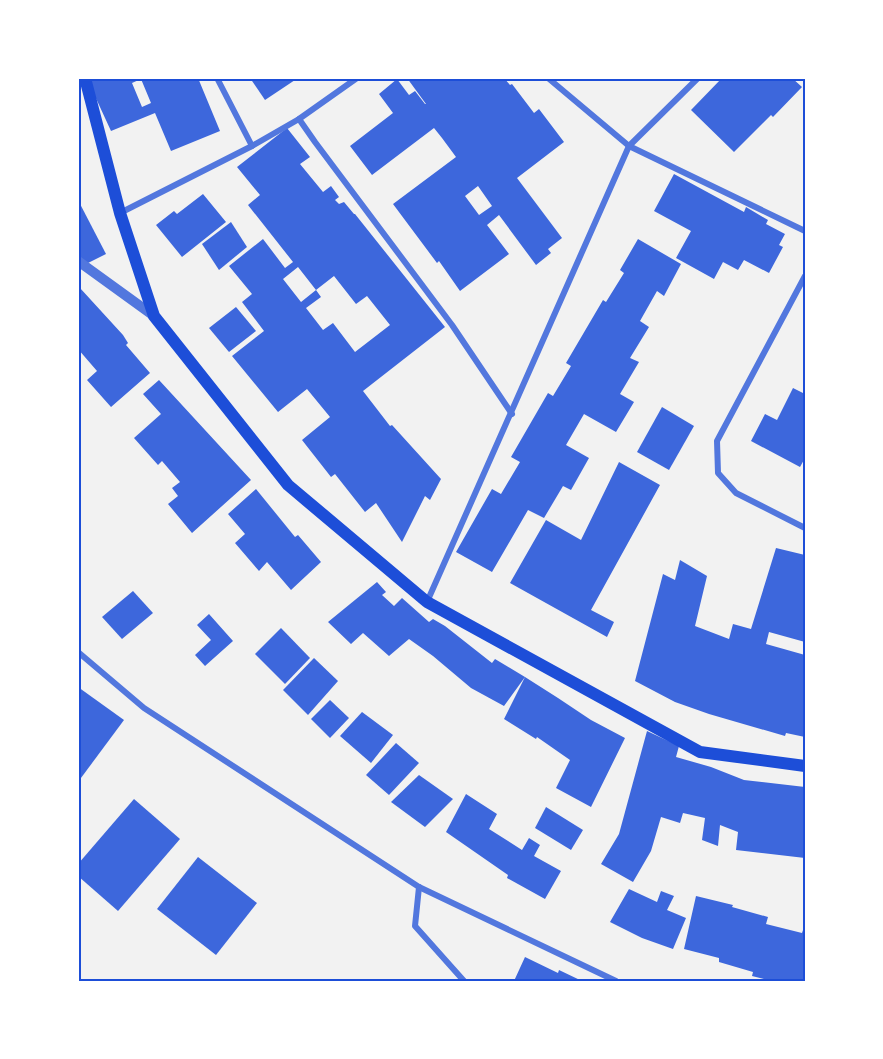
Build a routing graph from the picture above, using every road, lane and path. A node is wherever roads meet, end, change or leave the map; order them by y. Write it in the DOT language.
graph roads {
  1 [pos="85,78"];
  2 [pos="217,78"];
  3 [pos="357,78"];
  4 [pos="548,78"];
  5 [pos="698,78"];
  6 [pos="299,119"];
  7 [pos="252,146"];
  8 [pos="629,146"];
  9 [pos="120,213"];
  10 [pos="805,231"];
  11 [pos="78,261"];
  12 [pos="805,276"];
  13 [pos="154,316"];
  14 [pos="512,414"];
  15 [pos="805,528"];
  16 [pos="427,602"];
  17 [pos="78,652"];
  18 [pos="805,766"];
  19 [pos="419,887"];
  20 [pos="465,981"];
  21 [pos="616,981"];
  1 -- 9 [label="main road"];
  2 -- 7 [label="street"];
  3 -- 6 [label="street"];
  4 -- 8 [label="street"];
  5 -- 8 [label="street"];
  6 -- 7 [label="street"];
  6 -- 14 [label="street"];
  7 -- 9 [label="street"];
  8 -- 10 [label="street"];
  8 -- 14 [label="street"];
  9 -- 13 [label="main road"];
  11 -- 13 [label="street"];
  12 -- 15 [label="street"];
  13 -- 16 [label="main road"];
  14 -- 16 [label="street"];
  16 -- 18 [label="main road"];
  17 -- 19 [label="street"];
  19 -- 20 [label="street"];
  19 -- 21 [label="street"];
}
